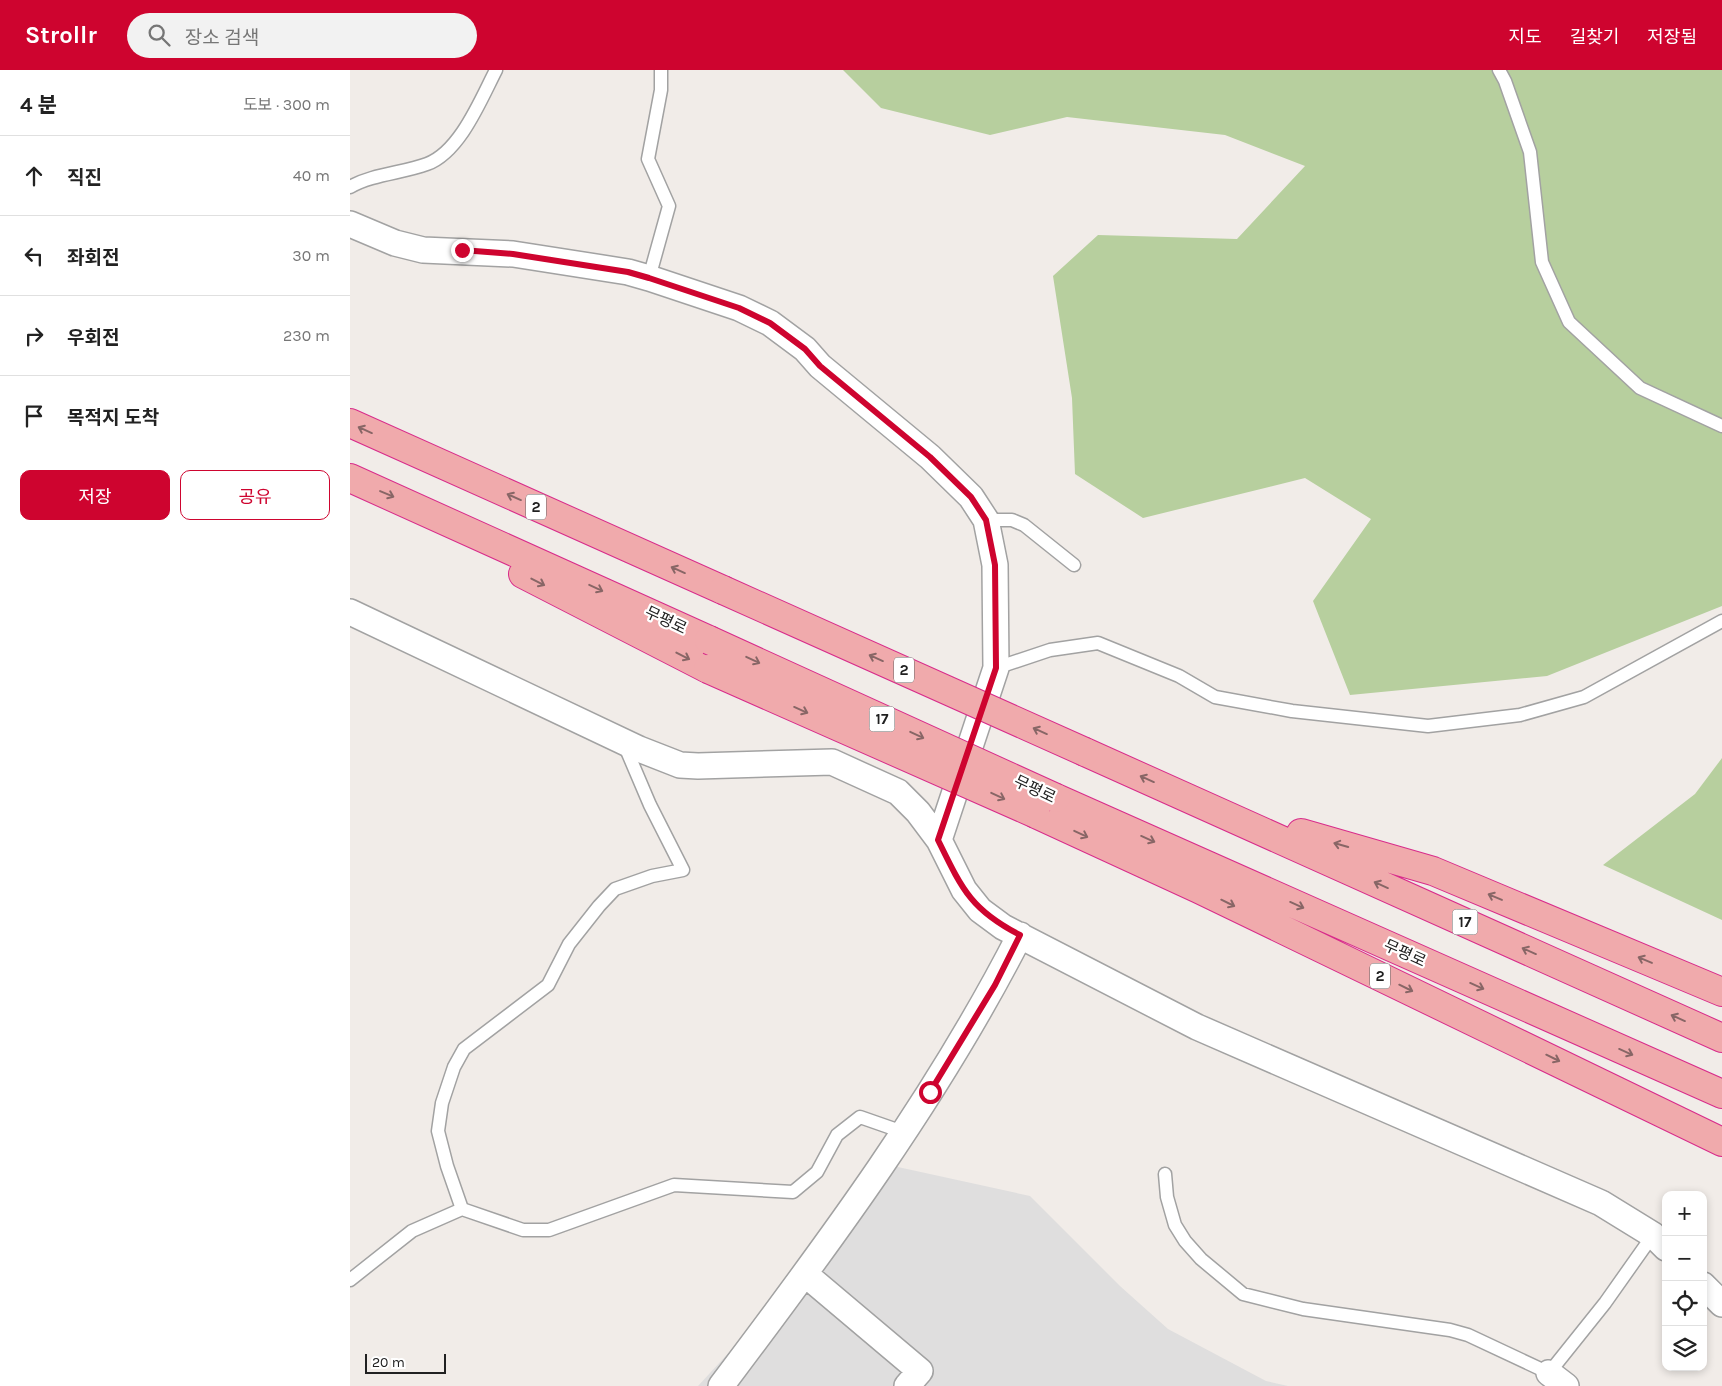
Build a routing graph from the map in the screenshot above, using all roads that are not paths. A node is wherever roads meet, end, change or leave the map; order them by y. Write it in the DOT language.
graph roads {
  1 [pos="496,70"];
  2 [pos="661,70"];
  3 [pos="1499,70"];
  4 [pos="350,187"];
  5 [pos="350,224"];
  6 [pos="649,278"];
  7 [pos="350,423"];
  8 [pos="1722,426"];
  9 [pos="350,478"];
  10 [pos="424,510"];
  11 [pos="986,520"];
  12 [pos="1074,565"];
  13 [pos="350,612"];
  14 [pos="1722,621"];
  15 [pos="996,668"];
  16 [pos="623,742"];
  17 [pos="1046,806"];
  18 [pos="1207,806"];
  19 [pos="938,840"];
  20 [pos="1020,935"];
  21 [pos="1722,992"];
  22 [pos="1722,1038"];
  23 [pos="1722,1094"];
  24 [pos="902,1132"];
  25 [pos="1722,1142"];
  26 [pos="1165,1174"];
  27 [pos="462,1209"];
  28 [pos="1659,1242"];
  29 [pos="805,1274"];
  30 [pos="350,1280"];
  31 [pos="1707,1289"];
  32 [pos="1722,1304"];
  33 [pos="1558,1380"];
  34 [pos="721,1386"];
  35 [pos="906,1386"];
  1 -- 4 [label="lane"];
  2 -- 6 [label="lane"];
  3 -- 8 [label="lane"];
  5 -- 6 [label="street"];
  6 -- 11 [label="street"];
  18 -- 7 [label="highway, 2, one-way, bridge"];
  9 -- 10 [label="highway, 무평로 / 2, one-way"];
  10 -- 17 [label="highway, 무평로 / 17, one-way, bridge"];
  10 -- 17 [label="highway, 2, one-way, bridge"];
  11 -- 12 [label="lane"];
  11 -- 15 [label="street"];
  13 -- 16 [label="street"];
  14 -- 15 [label="lane"];
  15 -- 19 [label="street"];
  16 -- 19 [label="street"];
  16 -- 27 [label="lane"];
  17 -- 23 [label="highway, 무평로 / 17, one-way"];
  17 -- 25 [label="highway, 2, one-way"];
  21 -- 18 [label="highway, 2, one-way"];
  22 -- 18 [label="highway, 17, one-way"];
  19 -- 20 [label="street"];
  20 -- 24 [label="street"];
  20 -- 28 [label="street"];
  24 -- 27 [label="lane"];
  24 -- 29 [label="street"];
  26 -- 33 [label="lane"];
  27 -- 30 [label="lane"];
  28 -- 33 [label="lane"];
  29 -- 34 [label="street"];
  29 -- 35 [label="street"];
  31 -- 32 [label="street"];
}
